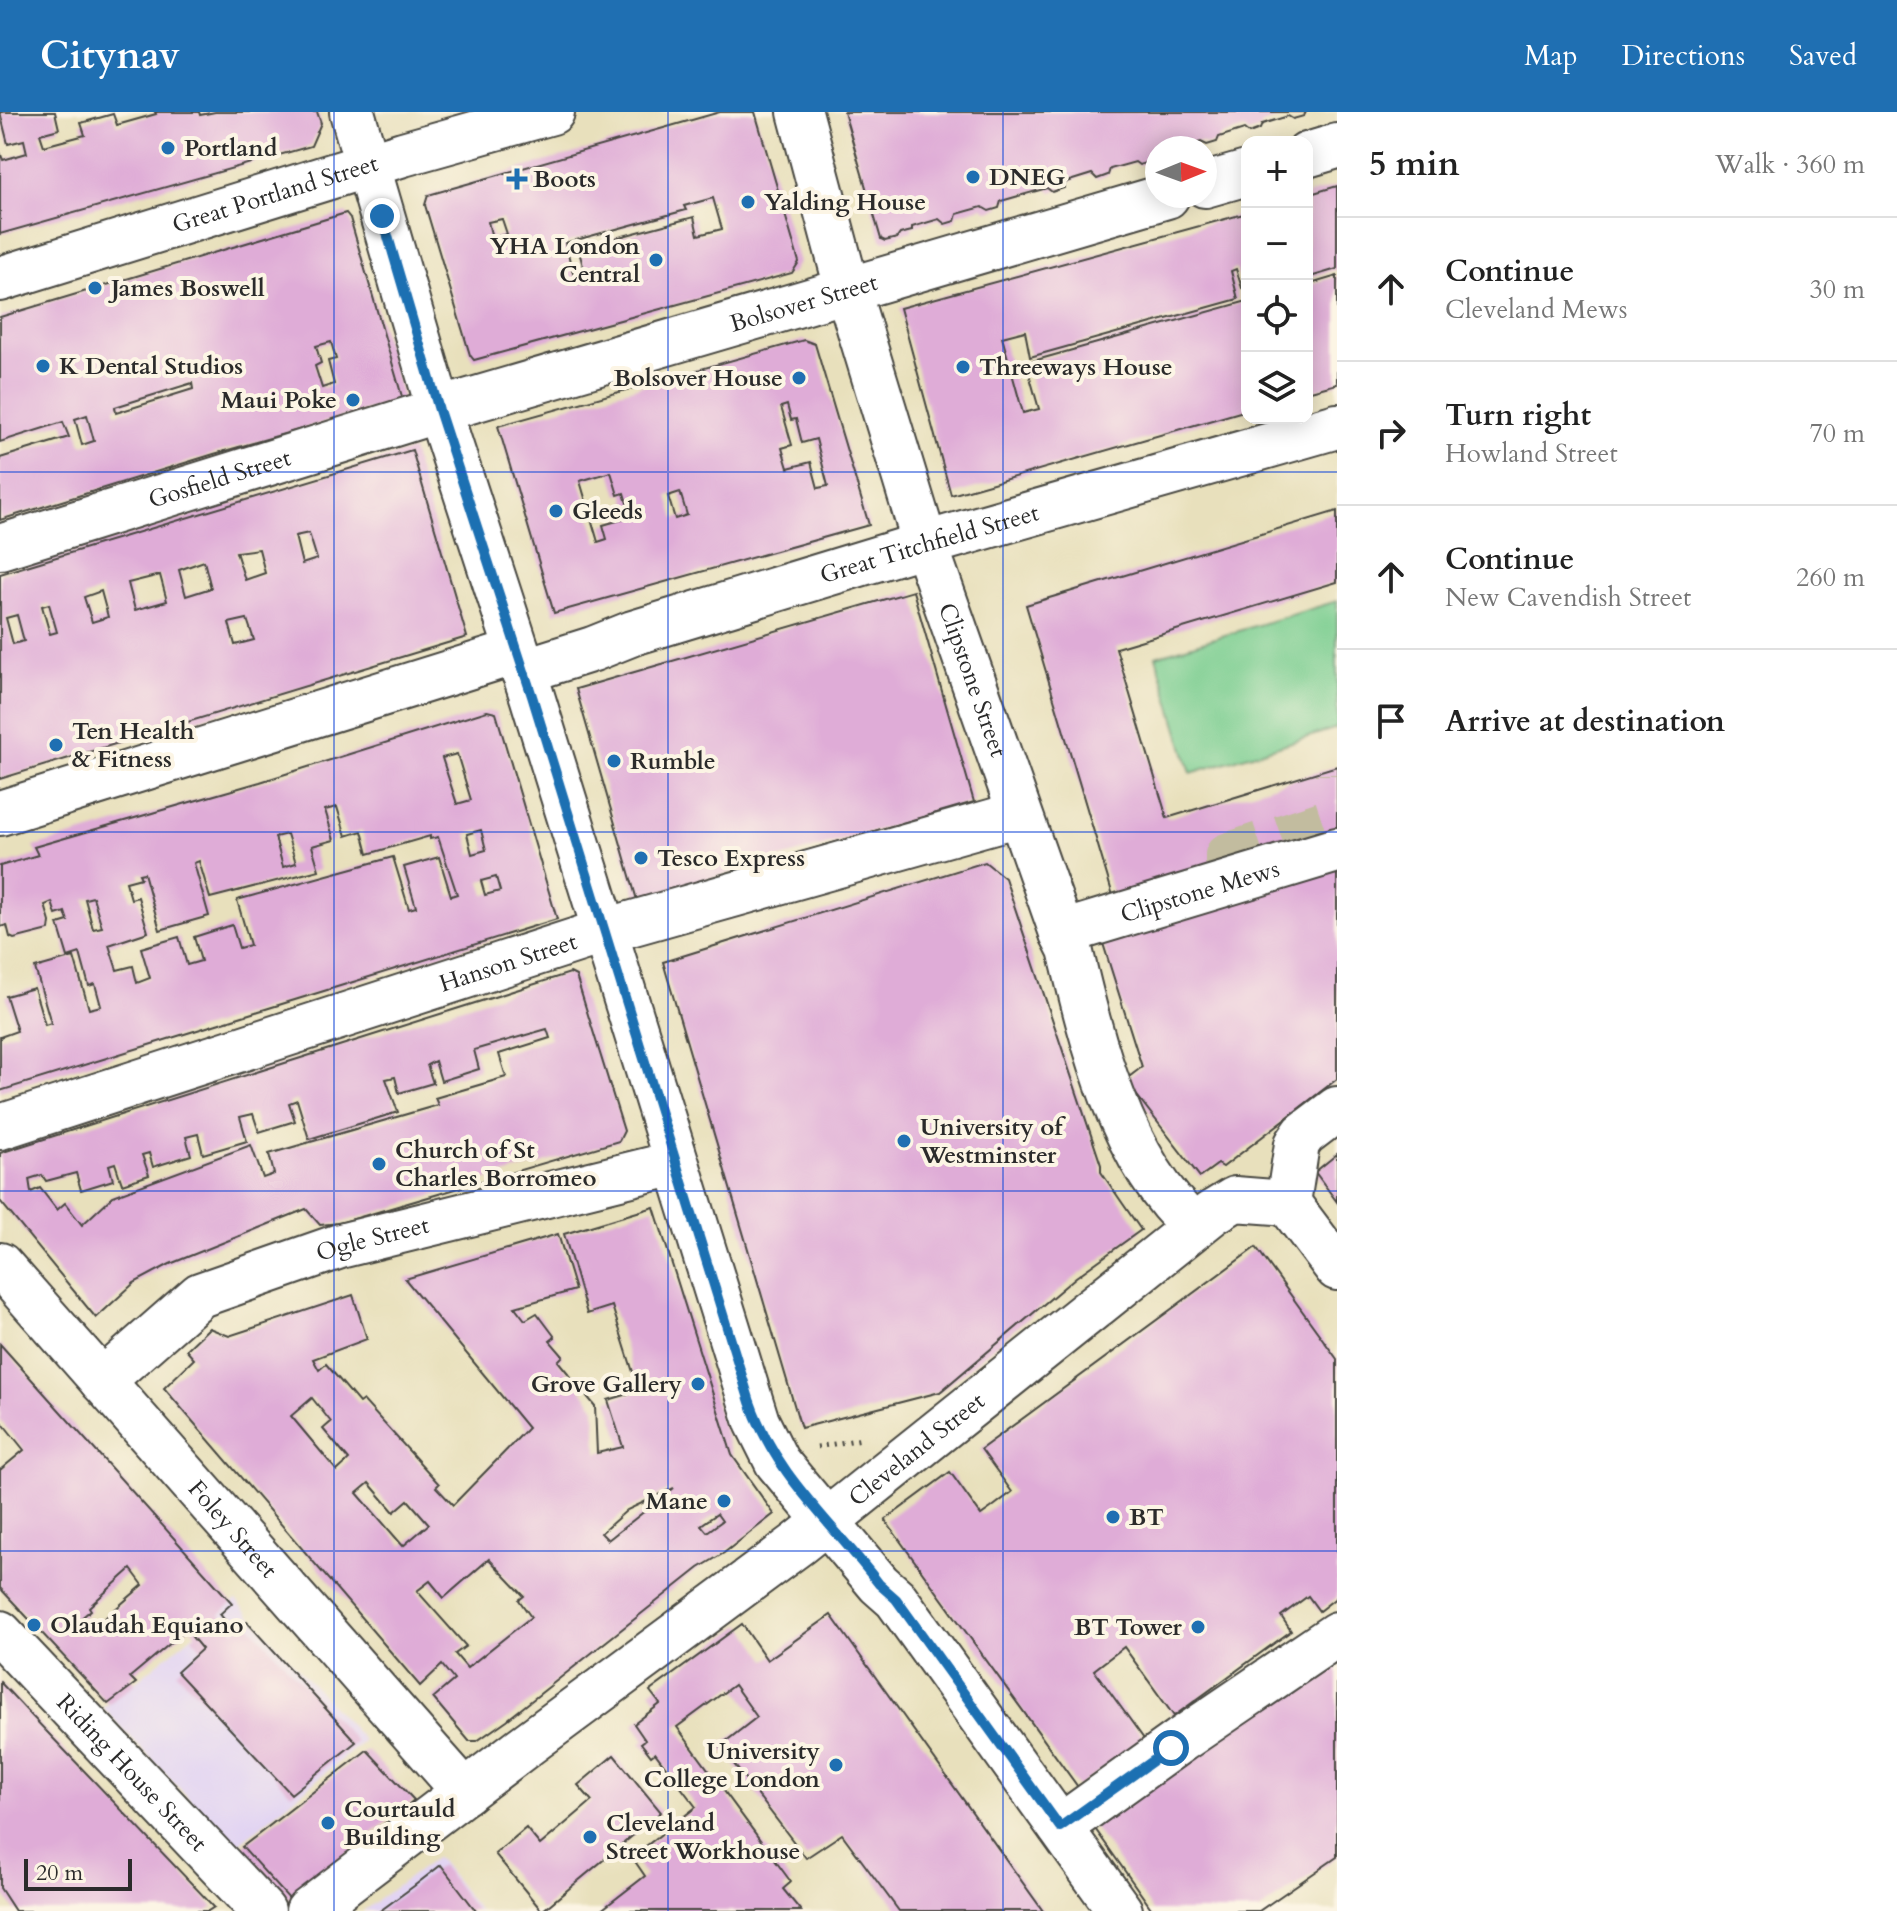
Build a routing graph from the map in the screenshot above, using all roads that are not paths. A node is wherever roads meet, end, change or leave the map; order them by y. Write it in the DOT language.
graph roads {
  1 [pos="352,112"];
  2 [pos="552,112"];
  3 [pos="800,112"];
  4 [pos="1337,146"];
  5 [pos="1313,153"];
  6 [pos="367,166"];
  7 [pos="1241,175"];
  8 [pos="1217,182"];
  9 [pos="1145,202"];
  10 [pos="0,279"];
  11 [pos="847,288"];
  12 [pos="439,410"];
  13 [pos="1337,426"];
  14 [pos="925,544"];
  15 [pos="0,547"];
  16 [pos="519,661"];
  17 [pos="0,813"];
  18 [pos="1019,814"];
  19 [pos="1337,850"];
  20 [pos="605,931"];
  21 [pos="1062,933"];
  22 [pos="1337,1109"];
  23 [pos="0,1127"];
  24 [pos="676,1163"];
  25 [pos="1288,1203"];
  26 [pos="1194,1226"];
  27 [pos="1337,1268"];
  28 [pos="1,1269"];
  29 [pos="102,1381"];
  30 [pos="826,1521"];
  31 [pos="0,1633"];
  32 [pos="1337,1634"];
  33 [pos="465,1792"];
  34 [pos="1060,1827"];
  35 [pos="263,1911"];
  36 [pos="308,1911"];
  37 [pos="1120,1911"];
  1 -- 6 [label="street"];
  2 -- 6 [label="street, Great Portland Street"];
  3 -- 11 [label="street, Clipstone Street"];
  4 -- 5 [label="street"];
  6 -- 10 [label="street, Great Portland Street"];
  6 -- 12 [label="street"];
  7 -- 8 [label="street"];
  9 -- 11 [label="street, Bolsover Street"];
  11 -- 12 [label="street, Bolsover Street"];
  11 -- 14 [label="street, Clipstone Street"];
  12 -- 15 [label="street, Gosfield Street"];
  12 -- 16 [label="street"];
  13 -- 14 [label="street, Great Titchfield Street"];
  14 -- 16 [label="street, Great Titchfield Street"];
  14 -- 18 [label="street, Clipstone Street"];
  16 -- 17 [label="street, Great Titchfield Street"];
  16 -- 20 [label="street"];
  18 -- 20 [label="street, Hanson Street"];
  18 -- 21 [label="street, Clipstone Street"];
  19 -- 21 [label="street, Clipstone Mews"];
  20 -- 23 [label="street, Hanson Street"];
  20 -- 24 [label="street"];
  21 -- 26 [label="street, Clipstone Street"];
  22 -- 25 [label="street"];
  24 -- 29 [label="street, Ogle Street"];
  24 -- 30 [label="street"];
  25 -- 26 [label="street, Cleveland Street"];
  25 -- 27 [label="street"];
  26 -- 30 [label="street, Cleveland Street"];
  28 -- 29 [label="street, Foley Street"];
  29 -- 33 [label="street, Foley Street"];
  30 -- 33 [label="street, Cleveland Street"];
  30 -- 34 [label="street"];
  31 -- 35 [label="street, Riding House Street"];
  32 -- 34 [label="street"];
  33 -- 36 [label="street, Cleveland Street"];
  34 -- 37 [label="street"];
}
